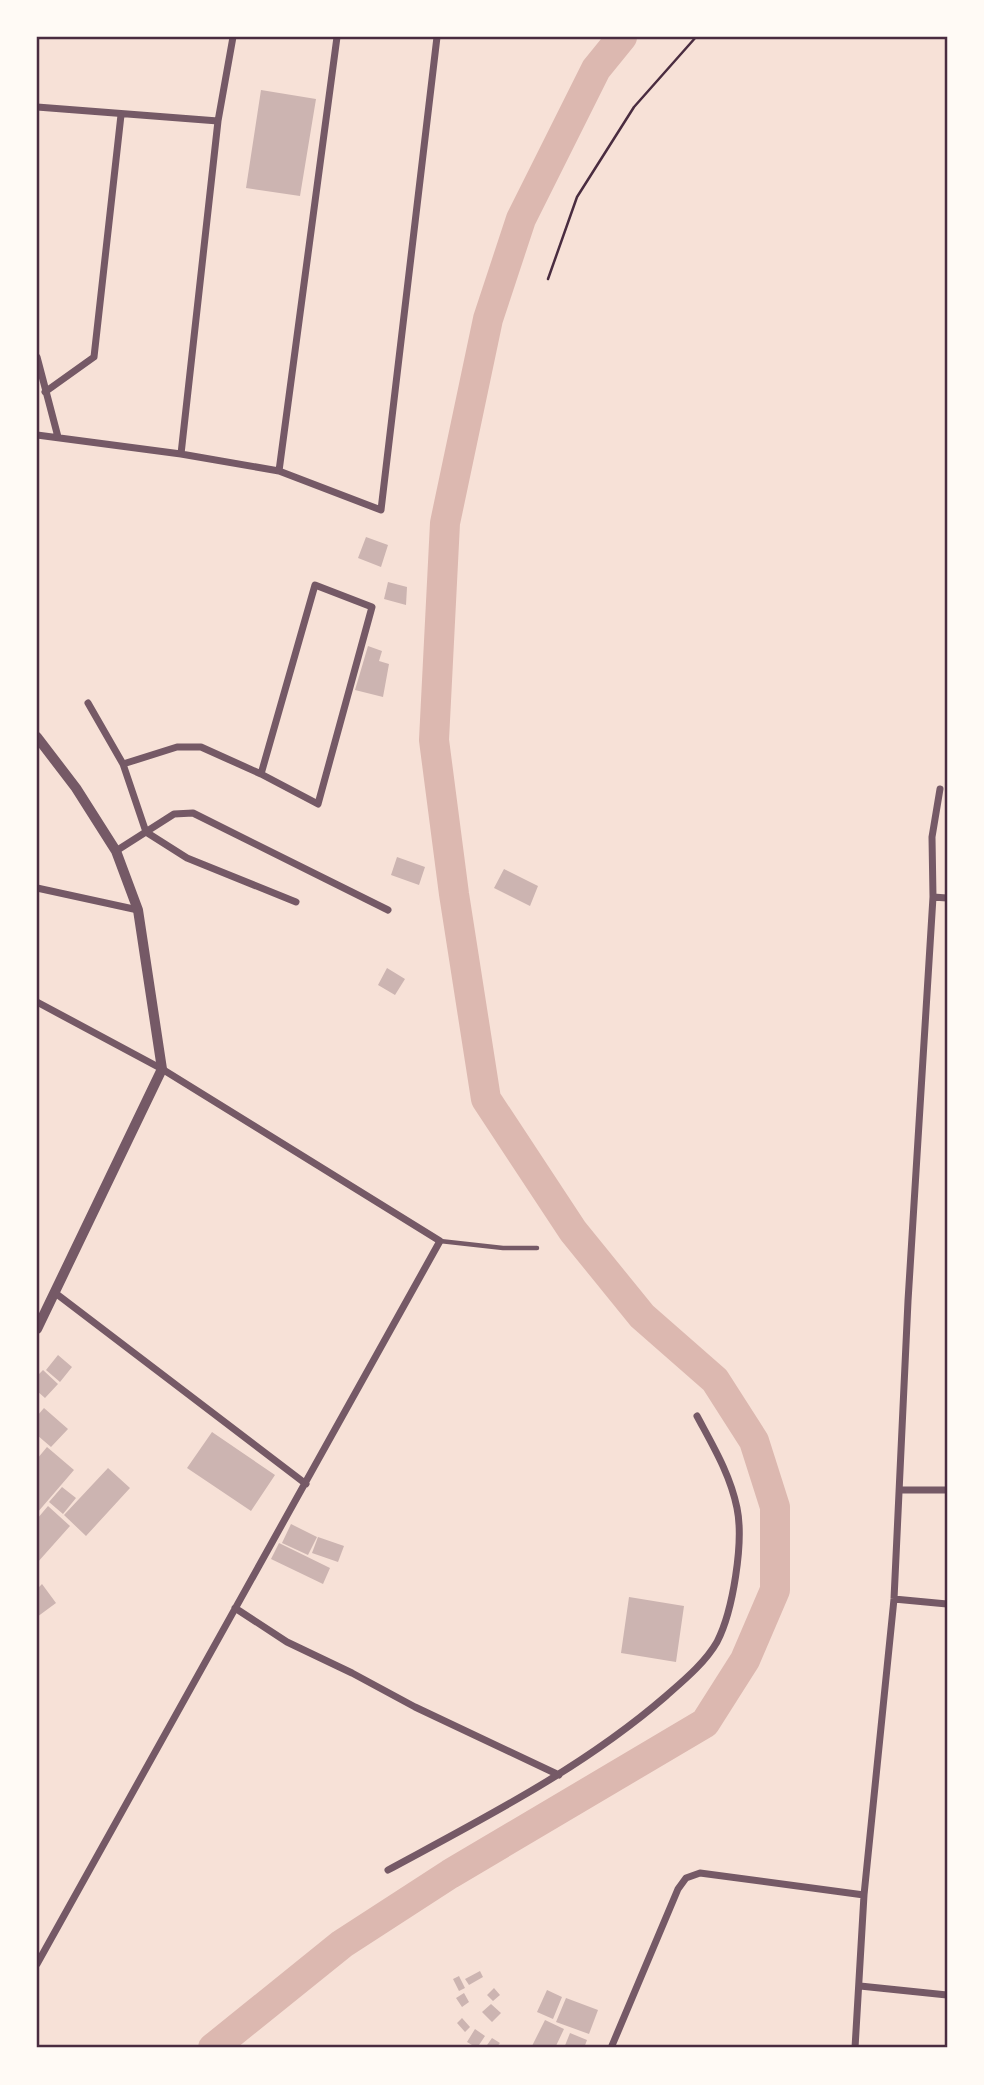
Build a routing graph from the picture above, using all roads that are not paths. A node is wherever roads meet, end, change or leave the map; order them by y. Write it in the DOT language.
graph roads {
  1 [pos="233,37"];
  2 [pos="337,37"];
  3 [pos="437,37"];
  4 [pos="37,107"];
  5 [pos="121,115"];
  6 [pos="218,121"];
  7 [pos="37,357"];
  8 [pos="46,392"];
  9 [pos="37,435"];
  10 [pos="58,437"];
  11 [pos="181,454"];
  12 [pos="279,471"];
  13 [pos="88,703"];
  14 [pos="37,737"];
  15 [pos="123,764"];
  16 [pos="261,774"];
  17 [pos="940,789"];
  18 [pos="146,832"];
  19 [pos="116,851"];
  20 [pos="37,888"];
  21 [pos="933,897"];
  22 [pos="947,898"];
  23 [pos="296,902"];
  24 [pos="138,910"];
  25 [pos="388,910"];
  26 [pos="37,1002"];
  27 [pos="162,1069"];
  28 [pos="440,1241"];
  29 [pos="537,1248"];
  30 [pos="54,1292"];
  31 [pos="37,1329"];
  32 [pos="697,1416"];
  33 [pos="306,1484"];
  34 [pos="900,1490"];
  35 [pos="947,1490"];
  36 [pos="894,1600"];
  37 [pos="947,1604"];
  38 [pos="235,1608"];
  39 [pos="559,1775"];
  40 [pos="388,1870"];
  41 [pos="864,1895"];
  42 [pos="37,1964"];
  43 [pos="860,1986"];
  44 [pos="947,1995"];
  45 [pos="611,2048"];
  46 [pos="855,2048"];
  1 -- 6 [label="street"];
  2 -- 12 [label="street"];
  3 -- 12 [label="street"];
  4 -- 5 [label="street"];
  5 -- 6 [label="street"];
  5 -- 8 [label="street"];
  6 -- 11 [label="street"];
  7 -- 8 [label="street"];
  8 -- 10 [label="street"];
  9 -- 10 [label="street"];
  10 -- 11 [label="street"];
  11 -- 12 [label="street"];
  13 -- 15 [label="street"];
  14 -- 19 [label="street"];
  15 -- 16 [label="street"];
  15 -- 18 [label="street"];
  16 -- 16 [label="street"];
  17 -- 21 [label="street"];
  18 -- 19 [label="street"];
  18 -- 23 [label="street"];
  18 -- 25 [label="street"];
  19 -- 24 [label="street"];
  20 -- 24 [label="street"];
  21 -- 22 [label="street"];
  21 -- 34 [label="street"];
  24 -- 27 [label="street"];
  26 -- 27 [label="street"];
  27 -- 28 [label="street"];
  27 -- 30 [label="street"];
  28 -- 29 [label="lane"];
  28 -- 33 [label="street"];
  30 -- 31 [label="street"];
  30 -- 33 [label="street"];
  32 -- 39 [label="street"];
  33 -- 38 [label="street"];
  34 -- 35 [label="street"];
  34 -- 36 [label="street"];
  36 -- 37 [label="street"];
  36 -- 41 [label="street"];
  38 -- 39 [label="street"];
  38 -- 42 [label="street"];
  39 -- 40 [label="street"];
  41 -- 43 [label="street"];
  41 -- 45 [label="street"];
  43 -- 44 [label="street"];
  43 -- 46 [label="street"];
}
